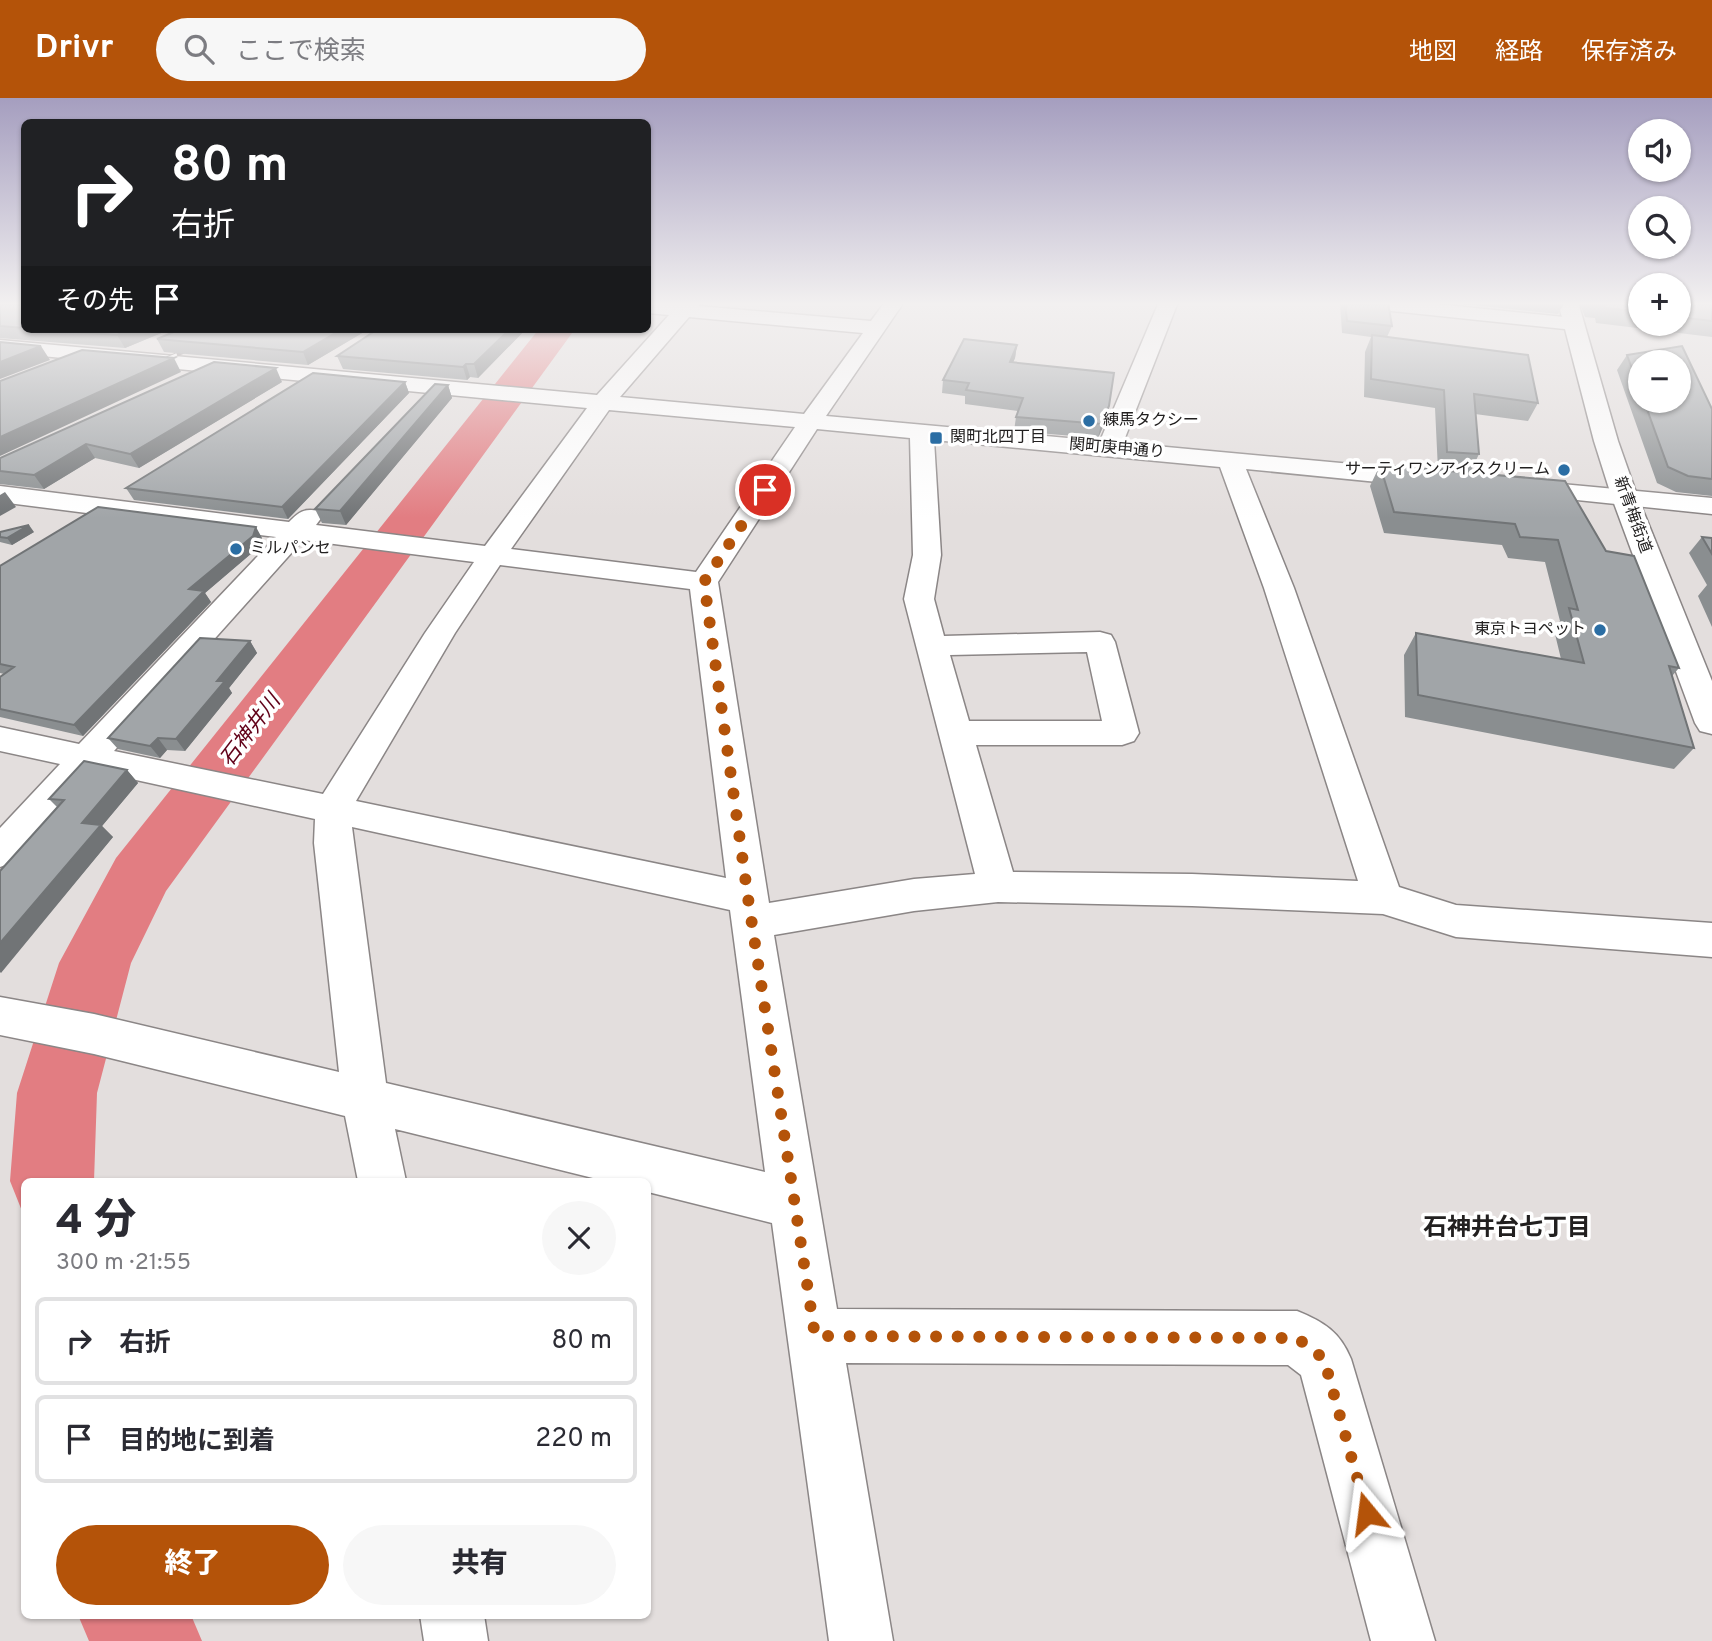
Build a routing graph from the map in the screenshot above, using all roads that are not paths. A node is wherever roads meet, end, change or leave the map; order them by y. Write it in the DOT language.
graph roads {
  1 [pos="202,374"];
  2 [pos="302,374"];
  3 [pos="627,374"];
  4 [pos="844,374"];
  5 [pos="1139,374"];
  6 [pos="1588,374"];
  7 [pos="312,375"];
  8 [pos="433,386"];
  9 [pos="175,388"];
  10 [pos="277,397"];
  11 [pos="603,402"];
  12 [pos="405,415"];
  13 [pos="811,421"];
  14 [pos="922,431"];
  15 [pos="1109,448"];
  16 [pos="1230,460"];
  17 [pos="1450,481"];
  18 [pos="134,485"];
  19 [pos="1501,486"];
  20 [pos="332,493"];
  21 [pos="0,494"];
  22 [pos="1626,498"];
  23 [pos="1712,506"];
  24 [pos="98,508"];
  25 [pos="65,528"];
  26 [pos="295,532"];
  27 [pos="492,556"];
  28 [pos="704,582"];
  29 [pos="932,646"];
  30 [pos="1712,723"];
  31 [pos="956,733"];
  32 [pos="0,738"];
  33 [pos="87,757"];
  34 [pos="332,809"];
  35 [pos="0,852"];
  36 [pos="998,887"];
  37 [pos="1383,898"];
  38 [pos="750,910"];
  39 [pos="1712,940"];
  40 [pos="0,1016"];
  41 [pos="365,1099"];
  42 [pos="381,1178"];
  43 [pos="796,1204"];
  44 [pos="815,1336"];
  45 [pos="453,1619"];
  46 [pos="456,1641"];
  47 [pos="861,1641"];
  48 [pos="1403,1641"];
  1 -- 9 [label="street"];
  2 -- 7 [label="street"];
  3 -- 11 [label="street"];
  4 -- 13 [label="street"];
  5 -- 15 [label="street"];
  6 -- 22 [label="street, 新青梅街道"];
  7 -- 8 [label="street"];
  7 -- 10 [label="street"];
  8 -- 11 [label="street, 関町庚申通り"];
  8 -- 12 [label="street"];
  11 -- 13 [label="street, 関町庚申通り"];
  11 -- 27 [label="street"];
  13 -- 14 [label="street, 関町庚申通り"];
  13 -- 28 [label="street"];
  14 -- 15 [label="street, 関町庚申通り"];
  14 -- 29 [label="street"];
  15 -- 16 [label="street, 関町庚申通り"];
  16 -- 17 [label="street, 関町庚申通り"];
  16 -- 37 [label="street"];
  18 -- 24 [label="street"];
  19 -- 22 [label="street"];
  20 -- 26 [label="street"];
  21 -- 24 [label="street"];
  22 -- 23 [label="street"];
  22 -- 30 [label="street, 新青梅街道"];
  24 -- 25 [label="street"];
  24 -- 26 [label="street"];
  26 -- 27 [label="street"];
  26 -- 33 [label="street"];
  27 -- 28 [label="street"];
  27 -- 34 [label="street"];
  28 -- 38 [label="street"];
  29 -- 31 [label="street"];
  29 -- 31 [label="street"];
  31 -- 36 [label="street"];
  32 -- 33 [label="street"];
  33 -- 34 [label="street"];
  33 -- 35 [label="street"];
  34 -- 38 [label="street"];
  34 -- 41 [label="street"];
  36 -- 37 [label="street"];
  36 -- 38 [label="street"];
  37 -- 39 [label="street"];
  38 -- 43 [label="street"];
  40 -- 41 [label="street"];
  41 -- 42 [label="street"];
  41 -- 43 [label="street"];
  43 -- 44 [label="street"];
  44 -- 47 [label="street"];
  44 -- 48 [label="street"];
  45 -- 46 [label="street"];
}
